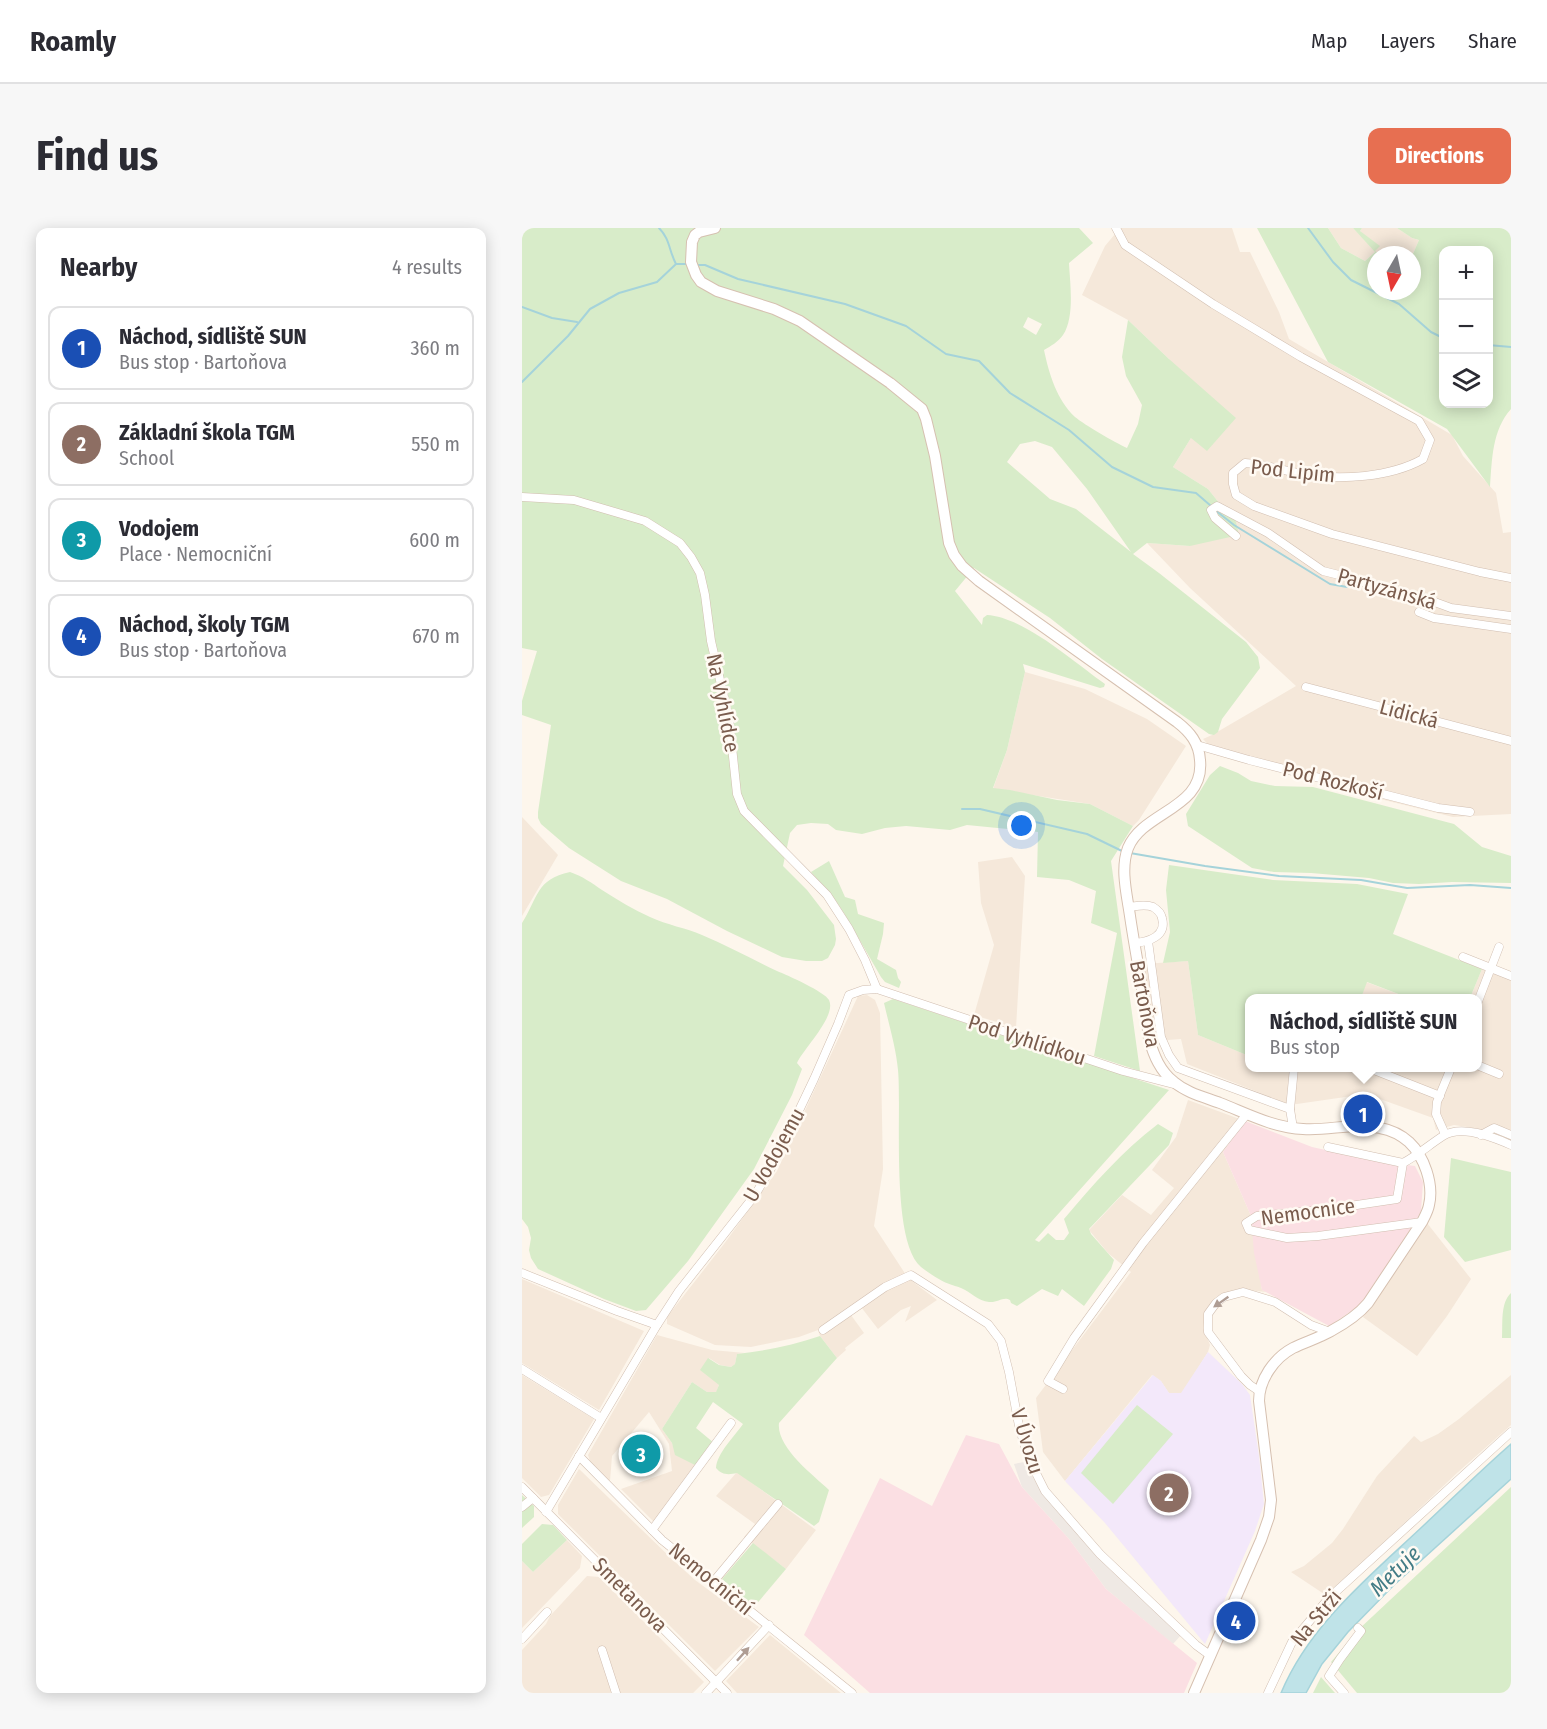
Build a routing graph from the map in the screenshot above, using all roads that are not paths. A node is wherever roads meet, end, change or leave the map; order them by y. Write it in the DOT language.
graph roads {
  1 [pos="716,228"];
  2 [pos="1116,228"];
  3 [pos="522,497"];
  4 [pos="1236,536"];
  5 [pos="1511,578"];
  6 [pos="1419,612"];
  7 [pos="1511,616"];
  8 [pos="1511,629"];
  9 [pos="1306,687"];
  10 [pos="1511,741"];
  11 [pos="1197,745"];
  12 [pos="1470,812"];
  13 [pos="1129,907"];
  14 [pos="1148,941"];
  15 [pos="1134,944"];
  16 [pos="1500,947"];
  17 [pos="1463,957"];
  18 [pos="1491,968"];
  19 [pos="1511,976"];
  20 [pos="877,989"];
  21 [pos="1481,994"];
  22 [pos="1482,1067"];
  23 [pos="1294,1072"];
  24 [pos="1379,1072"];
  25 [pos="1449,1072"];
  26 [pos="1499,1074"];
  27 [pos="1178,1086"];
  28 [pos="1440,1096"];
  29 [pos="1290,1109"];
  30 [pos="1247,1114"];
  31 [pos="1293,1128"];
  32 [pos="1445,1134"];
  33 [pos="1481,1135"];
  34 [pos="1511,1135"];
  35 [pos="1511,1145"];
  36 [pos="1328,1147"];
  37 [pos="1419,1155"];
  38 [pos="1403,1163"];
  39 [pos="1422,1222"];
  40 [pos="522,1273"];
  41 [pos="657,1325"];
  42 [pos="824,1330"];
  43 [pos="1330,1332"];
  44 [pos="522,1369"];
  45 [pos="1063,1389"];
  46 [pos="1259,1391"];
  47 [pos="601,1418"];
  48 [pos="731,1423"];
  49 [pos="1511,1432"];
  50 [pos="579,1455"];
  51 [pos="522,1487"];
  52 [pos="533,1498"];
  53 [pos="778,1504"];
  54 [pos="522,1507"];
  55 [pos="546,1512"];
  56 [pos="652,1530"];
  57 [pos="714,1581"];
  58 [pos="548,1612"];
  59 [pos="769,1625"];
  60 [pos="1359,1628"];
  61 [pos="522,1639"];
  62 [pos="603,1650"];
  63 [pos="1211,1656"];
  64 [pos="717,1682"];
  65 [pos="616,1693"];
  66 [pos="706,1693"];
  67 [pos="727,1693"];
  68 [pos="852,1693"];
  69 [pos="1194,1693"];
  70 [pos="1268,1693"];
  71 [pos="1344,1693"];
  1 -- 11 [label="street"];
  2 -- 5 [label="street, Pod Lipím"];
  3 -- 20 [label="street, Na Vyhlídce"];
  4 -- 7 [label="street, Partyzánská"];
  6 -- 8 [label="street, Partyzánská"];
  9 -- 10 [label="street, Lidická"];
  11 -- 12 [label="street, Pod Rozkoší"];
  11 -- 13 [label="street, Bartoňova"];
  13 -- 14 [label="street"];
  13 -- 15 [label="street, Bartoňova"];
  14 -- 15 [label="street"];
  14 -- 29 [label="street"];
  15 -- 27 [label="street, Bartoňova"];
  16 -- 18 [label="street"];
  17 -- 18 [label="street"];
  18 -- 19 [label="street"];
  18 -- 21 [label="street"];
  20 -- 27 [label="street, Pod Vyhlídkou"];
  20 -- 41 [label="street, U Vodojemu"];
  22 -- 26 [label="street"];
  23 -- 29 [label="street"];
  24 -- 28 [label="street"];
  25 -- 28 [label="street"];
  27 -- 30 [label="street, Bartoňova"];
  28 -- 32 [label="street"];
  29 -- 31 [label="street"];
  30 -- 31 [label="street, Bartoňova"];
  30 -- 45 [label="street"];
  31 -- 37 [label="street, Bartoňova"];
  32 -- 33 [label="street"];
  32 -- 37 [label="street"];
  33 -- 34 [label="street"];
  33 -- 35 [label="street"];
  36 -- 38 [label="street"];
  37 -- 38 [label="street"];
  37 -- 39 [label="street, Bartoňova"];
  38 -- 39 [label="street, Nemocnice"];
  39 -- 43 [label="street, Bartoňova"];
  40 -- 41 [label="street"];
  41 -- 47 [label="street, U Vodojemu"];
  42 -- 63 [label="street, V Úvozu"];
  43 -- 46 [label="street, Bartoňova"];
  43 -- 46 [label="street, one-way"];
  44 -- 47 [label="street"];
  46 -- 63 [label="street"];
  47 -- 50 [label="street, U Vodojemu"];
  48 -- 56 [label="street"];
  49 -- 70 [label="street, Na Strži"];
  50 -- 55 [label="street, U Vodojemu"];
  50 -- 56 [label="street, Nemocniční"];
  51 -- 52 [label="street, Smetanova"];
  52 -- 54 [label="street"];
  52 -- 55 [label="street, Smetanova"];
  53 -- 57 [label="street"];
  55 -- 64 [label="street, Smetanova"];
  56 -- 57 [label="street, Nemocniční"];
  57 -- 59 [label="street, Nemocniční"];
  58 -- 61 [label="street"];
  64 -- 59 [label="street, one-way"];
  59 -- 68 [label="street, Nemocniční"];
  60 -- 71 [label="street"];
  62 -- 65 [label="street"];
  63 -- 69 [label="street"];
  64 -- 66 [label="street"];
  64 -- 67 [label="street, Smetanova"];
}
